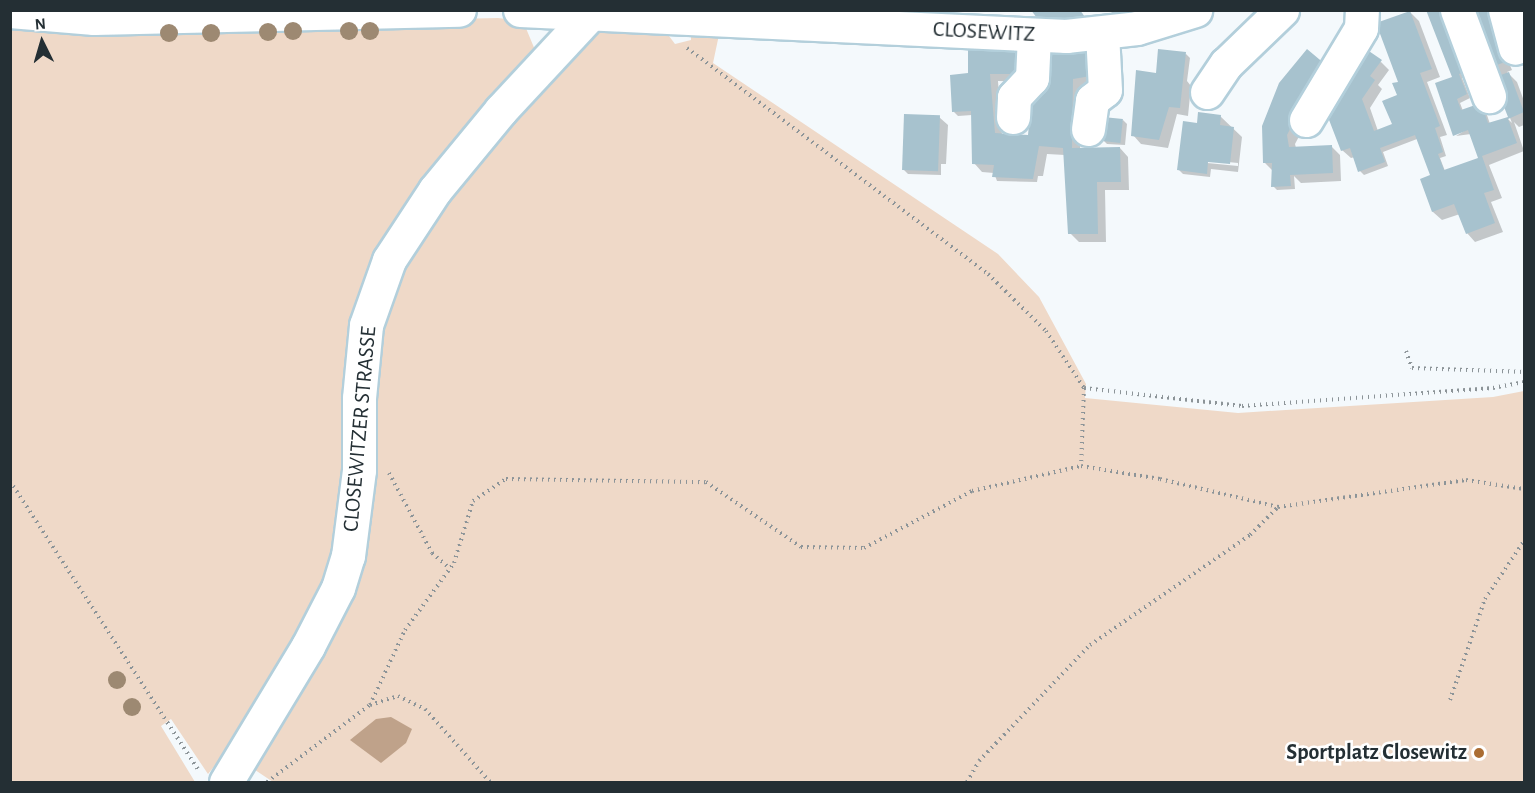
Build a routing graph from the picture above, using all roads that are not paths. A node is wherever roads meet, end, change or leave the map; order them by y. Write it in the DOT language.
graph roads {
  1 [pos="459,10"];
  2 [pos="519,10"];
  3 [pos="1282,10"];
  4 [pos="1362,10"];
  5 [pos="1457,10"];
  6 [pos="1505,10"];
  7 [pos="10,11"];
  8 [pos="592,12"];
  9 [pos="1174,14"];
  10 [pos="1102,33"];
  11 [pos="1034,35"];
  12 [pos="1515,48"];
  13 [pos="1208,92"];
  14 [pos="1489,96"];
  15 [pos="1013,117"];
  16 [pos="1306,120"];
  17 [pos="1088,129"];
  18 [pos="214,778"];
  1 -- 7 [label="street"];
  2 -- 8 [label="street, CLOSEWITZ"];
  3 -- 13 [label="street"];
  4 -- 16 [label="street"];
  5 -- 14 [label="street"];
  6 -- 12 [label="street"];
  8 -- 11 [label="street, CLOSEWITZ"];
  8 -- 18 [label="street, CLOSEWITZER STRASSE"];
  9 -- 10 [label="street, CLOSEWITZ"];
  10 -- 11 [label="street, CLOSEWITZ"];
  10 -- 17 [label="street"];
  11 -- 15 [label="street"];
}
